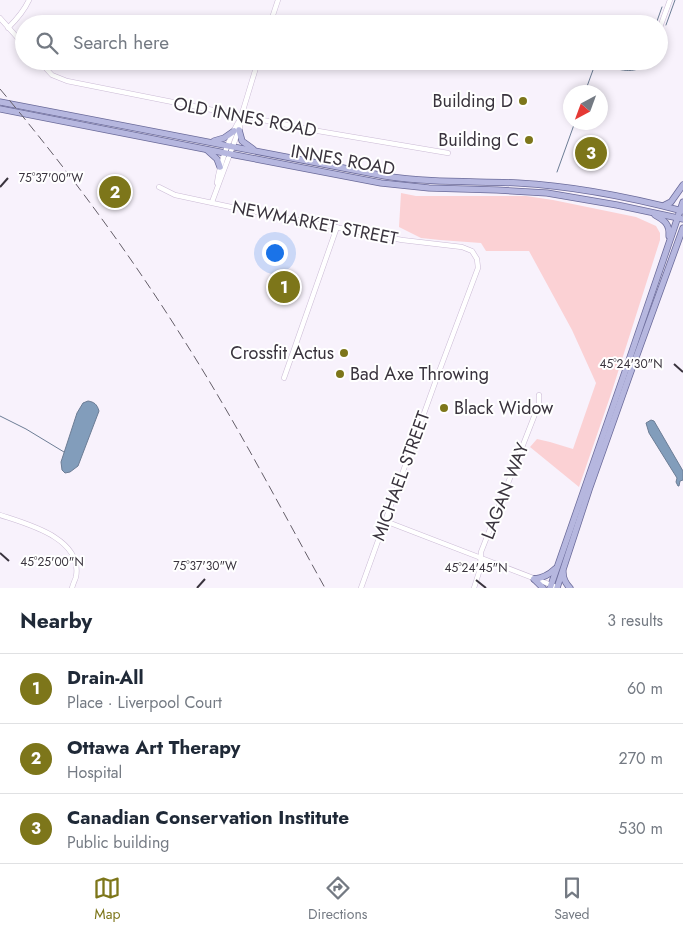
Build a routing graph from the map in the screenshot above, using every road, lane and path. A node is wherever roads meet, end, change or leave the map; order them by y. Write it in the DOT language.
graph roads {
  1 [pos="29,0"];
  2 [pos="278,0"];
  3 [pos="670,0"];
  4 [pos="20,15"];
  5 [pos="273,15"];
  6 [pos="664,15"];
  7 [pos="0,18"];
  8 [pos="15,21"];
  9 [pos="8,28"];
  10 [pos="15,35"];
  11 [pos="47,70"];
  12 [pos="255,70"];
  13 [pos="0,102"];
  14 [pos="0,109"];
  15 [pos="241,117"];
  16 [pos="236,131"];
  17 [pos="207,141"];
  18 [pos="231,146"];
  19 [pos="206,149"];
  20 [pos="257,151"];
  21 [pos="448,153"];
  22 [pos="228,154"];
  23 [pos="220,167"];
  24 [pos="683,185"];
  25 [pos="159,187"];
  26 [pos="217,188"];
  27 [pos="212,202"];
  28 [pos="683,202"];
  29 [pos="662,205"];
  30 [pos="682,210"];
  31 [pos="648,211"];
  32 [pos="680,218"];
  33 [pos="336,227"];
  34 [pos="683,228"];
  35 [pos="683,241"];
  36 [pos="668,246"];
  37 [pos="472,251"];
  38 [pos="670,265"];
  39 [pos="628,372"];
  40 [pos="284,378"];
  41 [pos="539,395"];
  42 [pos="614,410"];
  43 [pos="0,515"];
  44 [pos="385,521"];
  45 [pos="482,559"];
  46 [pos="557,567"];
  47 [pos="563,570"];
  48 [pos="534,579"];
  49 [pos="550,587"];
  50 [pos="72,588"];
  51 [pos="361,588"];
  52 [pos="474,588"];
  53 [pos="543,588"];
  54 [pos="557,588"];
  55 [pos="570,588"];
  1 -- 4 [label="street"];
  2 -- 5 [label="street"];
  3 -- 6 [label="street"];
  7 -- 9 [label="street"];
  8 -- 9 [label="street"];
  9 -- 10 [label="street"];
  11 -- 15 [label="street, OLD INNES ROAD"];
  12 -- 15 [label="street"];
  13 -- 17 [label="main road, INNES ROAD"];
  14 -- 19 [label="main road, INNES ROAD"];
  15 -- 16 [label="street"];
  15 -- 21 [label="street, OLD INNES ROAD"];
  16 -- 17 [label="main road"];
  16 -- 18 [label="street"];
  16 -- 20 [label="main road"];
  17 -- 18 [label="main road, INNES ROAD"];
  18 -- 20 [label="main road, INNES ROAD"];
  18 -- 22 [label="street"];
  19 -- 22 [label="main road, INNES ROAD"];
  19 -- 23 [label="main road"];
  20 -- 29 [label="main road, INNES ROAD"];
  22 -- 23 [label="street"];
  22 -- 26 [label="street"];
  22 -- 31 [label="main road, INNES ROAD"];
  23 -- 26 [label="street"];
  24 -- 29 [label="main road"];
  25 -- 27 [label="street, NEWMARKET STREET"];
  26 -- 27 [label="street"];
  27 -- 33 [label="street, NEWMARKET STREET"];
  28 -- 30 [label="main road"];
  29 -- 30 [label="main road, INNES ROAD"];
  30 -- 32 [label="main road"];
  31 -- 32 [label="main road, INNES ROAD"];
  31 -- 36 [label="main road"];
  32 -- 36 [label="main road"];
  33 -- 37 [label="street, NEWMARKET STREET"];
  33 -- 40 [label="street"];
  34 -- 38 [label="main road"];
  35 -- 38 [label="main road"];
  36 -- 39 [label="main road"];
  37 -- 44 [label="street, MICHAEL STREET"];
  38 -- 39 [label="main road"];
  39 -- 42 [label="main road"];
  41 -- 45 [label="street, LAGAN WAY"];
  42 -- 46 [label="main road"];
  42 -- 47 [label="main road"];
  43 -- 50 [label="street"];
  44 -- 45 [label="street"];
  44 -- 51 [label="street, MICHAEL STREET"];
  45 -- 48 [label="street"];
  45 -- 52 [label="street, LAGAN WAY"];
  46 -- 48 [label="main road"];
  46 -- 49 [label="main road"];
  47 -- 54 [label="main road"];
  47 -- 55 [label="main road"];
  48 -- 49 [label="street"];
  48 -- 53 [label="main road"];
  49 -- 54 [label="street"];
}
